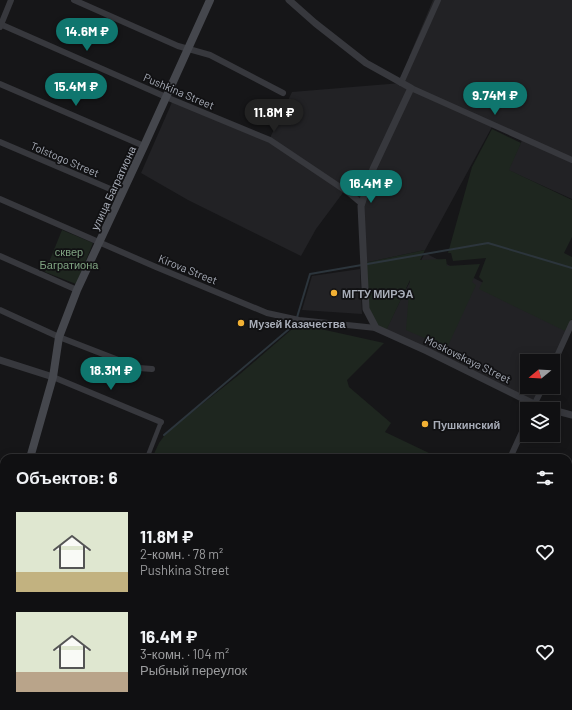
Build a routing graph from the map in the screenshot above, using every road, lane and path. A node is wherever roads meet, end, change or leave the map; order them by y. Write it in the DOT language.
graph roads {
  1 [pos="11,0"];
  2 [pos="74,0"];
  3 [pos="289,0"];
  4 [pos="438,0"];
  5 [pos="208,1"];
  6 [pos="0,25"];
  7 [pos="188,49"];
  8 [pos="401,83"];
  9 [pos="0,84"];
  10 [pos="411,88"];
  11 [pos="283,93"];
  12 [pos="166,97"];
  13 [pos="0,142"];
  14 [pos="144,146"];
  15 [pos="572,160"];
  16 [pos="122,194"];
  17 [pos="0,199"];
  18 [pos="362,204"];
  19 [pos="99,243"];
  20 [pos="0,256"];
  21 [pos="77,290"];
  22 [pos="0,310"];
  23 [pos="572,323"];
  24 [pos="376,328"];
  25 [pos="59,337"];
  26 [pos="558,354"];
  27 [pos="0,360"];
  28 [pos="152,369"];
  29 [pos="54,377"];
  30 [pos="524,402"];
  31 [pos="560,411"];
  32 [pos="572,415"];
  33 [pos="161,422"];
  34 [pos="520,436"];
  35 [pos="31,454"];
  36 [pos="149,454"];
  37 [pos="512,454"];
  1 -- 6 [label="street"];
  2 -- 7 [label="street"];
  3 -- 8 [label="street"];
  4 -- 8 [label="street"];
  5 -- 7 [label="main road, улица Багратиона"];
  6 -- 12 [label="street, Pushkina Street"];
  7 -- 11 [label="street"];
  7 -- 12 [label="main road, улица Багратиона"];
  8 -- 10 [label="street"];
  9 -- 14 [label="street"];
  10 -- 15 [label="street"];
  10 -- 18 [label="street"];
  12 -- 14 [label="main road, улица Багратиона"];
  12 -- 18 [label="street, Pushkina Street"];
  13 -- 16 [label="street, Tolstogo Street"];
  14 -- 16 [label="main road, улица Багратиона"];
  16 -- 19 [label="main road, улица Багратиона"];
  17 -- 19 [label="street, Kirova Street"];
  18 -- 24 [label="street"];
  19 -- 21 [label="main road, улица Багратиона"];
  19 -- 24 [label="street, Kirova Street"];
  20 -- 21 [label="street"];
  21 -- 25 [label="main road, улица Багратиона"];
  22 -- 25 [label="street"];
  23 -- 26 [label="street"];
  24 -- 30 [label="street, Moskovskaya Street"];
  25 -- 28 [label="street"];
  25 -- 29 [label="main road, улица Багратиона"];
  27 -- 29 [label="street"];
  29 -- 33 [label="street"];
  29 -- 35 [label="main road, улица Багратиона"];
  31 -- 32 [label="street, Moskovskaya Street"];
  33 -- 36 [label="street"];
  34 -- 37 [label="street"];
}
